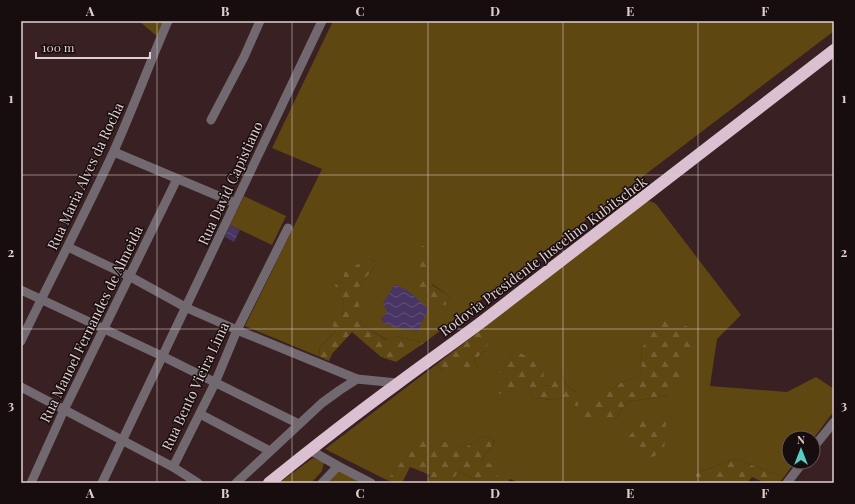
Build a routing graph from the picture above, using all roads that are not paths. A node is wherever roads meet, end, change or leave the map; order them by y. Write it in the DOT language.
graph roads {
  1 [pos="168,21"];
  2 [pos="260,21"];
  3 [pos="322,21"];
  4 [pos="834,50"];
  5 [pos="211,120"];
  6 [pos="114,152"];
  7 [pos="177,179"];
  8 [pos="235,203"];
  9 [pos="288,228"];
  10 [pos="68,247"];
  11 [pos="129,276"];
  12 [pos="21,290"];
  13 [pos="40,300"];
  14 [pos="186,308"];
  15 [pos="103,329"];
  16 [pos="237,330"];
  17 [pos="21,341"];
  18 [pos="162,356"];
  19 [pos="357,379"];
  20 [pos="397,383"];
  21 [pos="215,384"];
  22 [pos="21,387"];
  23 [pos="64,410"];
  24 [pos="200,414"];
  25 [pos="834,422"];
  26 [pos="299,424"];
  27 [pos="821,438"];
  28 [pos="122,441"];
  29 [pos="310,450"];
  30 [pos="270,452"];
  31 [pos="338,466"];
  32 [pos="173,467"];
  33 [pos="797,470"];
  34 [pos="31,483"];
  35 [pos="102,483"];
  36 [pos="198,483"];
  37 [pos="236,483"];
  38 [pos="269,483"];
  39 [pos="322,483"];
  40 [pos="371,483"];
  41 [pos="787,483"];
  1 -- 6 [label="street, Rua Maria Alves da Rocha"];
  2 -- 5 [label="street"];
  3 -- 8 [label="street, Rua David Capistiano"];
  4 -- 20 [label="highway, Rodovia Presidente Juscelino Kubitschek"];
  6 -- 7 [label="street"];
  6 -- 10 [label="street, Rua Maria Alves da Rocha"];
  7 -- 8 [label="street"];
  7 -- 11 [label="street, Rua Manoel Fernandes de Almeida"];
  8 -- 14 [label="street, Rua David Capistiano"];
  9 -- 16 [label="street, Rua Bento Vieira Lima"];
  10 -- 11 [label="street"];
  10 -- 13 [label="street, Rua Maria Alves da Rocha"];
  11 -- 14 [label="street"];
  11 -- 15 [label="street, Rua Manoel Fernandes de Almeida"];
  12 -- 13 [label="street"];
  13 -- 15 [label="street"];
  13 -- 17 [label="street, Rua Maria Alves da Rocha"];
  14 -- 16 [label="street"];
  14 -- 18 [label="street, Rua David Capistiano"];
  15 -- 18 [label="street"];
  15 -- 23 [label="street, Rua Manoel Fernandes de Almeida"];
  16 -- 19 [label="street"];
  16 -- 21 [label="street, Rua Bento Vieira Lima"];
  18 -- 21 [label="street"];
  18 -- 28 [label="street, Rua David Capistiano"];
  19 -- 20 [label="street"];
  19 -- 26 [label="street"];
  20 -- 29 [label="highway, Rodovia Presidente Juscelino Kubitschek"];
  21 -- 24 [label="street, Rua Bento Vieira Lima"];
  21 -- 26 [label="street"];
  22 -- 23 [label="street, Rua Bento Vieira Lima"];
  23 -- 28 [label="street, Rua Bento Vieira Lima"];
  23 -- 34 [label="street, Rua Manoel Fernandes de Almeida"];
  24 -- 30 [label="street"];
  24 -- 32 [label="street, Rua Bento Vieira Lima"];
  25 -- 27 [label="street"];
  26 -- 30 [label="street"];
  28 -- 32 [label="street, Rua Bento Vieira Lima"];
  28 -- 35 [label="street, Rua David Capistiano"];
  29 -- 31 [label="street"];
  29 -- 38 [label="highway, Rodovia Presidente Juscelino Kubitschek"];
  30 -- 37 [label="street"];
  31 -- 39 [label="street"];
  31 -- 40 [label="street"];
  32 -- 36 [label="street"];
  33 -- 41 [label="street"];
}
